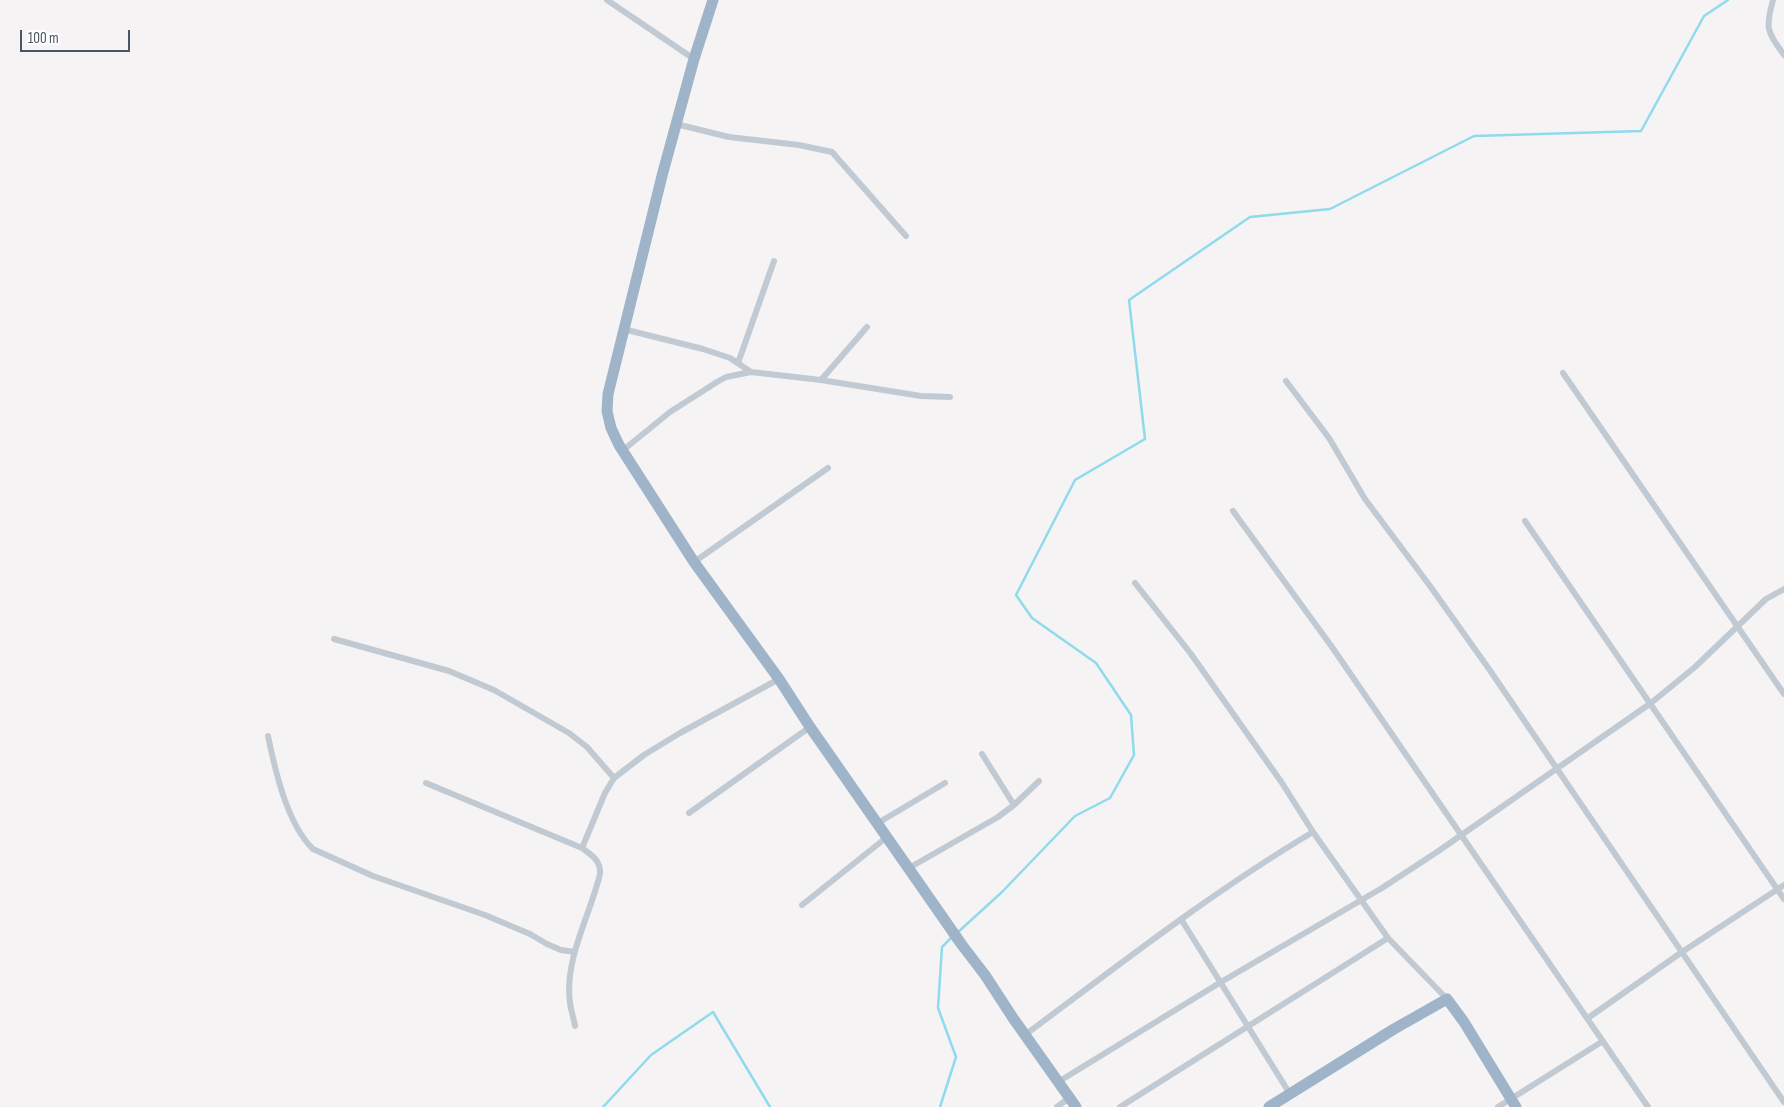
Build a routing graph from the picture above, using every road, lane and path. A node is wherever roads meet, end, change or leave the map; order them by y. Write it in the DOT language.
graph roads {
  1 [pos="607,0"];
  2 [pos="713,0"];
  3 [pos="1774,0"];
  4 [pos="1784,55"];
  5 [pos="694,59"];
  6 [pos="676,124"];
  7 [pos="906,236"];
  8 [pos="774,261"];
  9 [pos="867,327"];
  10 [pos="623,329"];
  11 [pos="738,362"];
  12 [pos="751,372"];
  13 [pos="1563,373"];
  14 [pos="822,380"];
  15 [pos="1286,381"];
  16 [pos="950,397"];
  17 [pos="622,451"];
  18 [pos="828,468"];
  19 [pos="1233,511"];
  20 [pos="1525,522"];
  21 [pos="694,562"];
  22 [pos="1135,583"];
  23 [pos="1784,589"];
  24 [pos="1737,627"];
  25 [pos="334,639"];
  26 [pos="779,679"];
  27 [pos="1784,694"];
  28 [pos="1650,703"];
  29 [pos="810,727"];
  30 [pos="268,736"];
  31 [pos="982,754"];
  32 [pos="1556,767"];
  33 [pos="614,778"];
  34 [pos="1039,781"];
  35 [pos="426,783"];
  36 [pos="945,783"];
  37 [pos="1014,805"];
  38 [pos="689,813"];
  39 [pos="878,823"];
  40 [pos="1313,832"];
  41 [pos="1460,835"];
  42 [pos="887,837"];
  43 [pos="582,848"];
  44 [pos="909,868"];
  45 [pos="1784,885"];
  46 [pos="1777,889"];
  47 [pos="1784,899"];
  48 [pos="1362,900"];
  49 [pos="802,906"];
  50 [pos="1181,919"];
  51 [pos="1388,938"];
  52 [pos="575,952"];
  53 [pos="1682,952"];
  54 [pos="1221,982"];
  55 [pos="1447,999"];
  56 [pos="1588,1018"];
  57 [pos="575,1026"];
  58 [pos="1247,1026"];
  59 [pos="1025,1034"];
  60 [pos="1603,1041"];
  61 [pos="1058,1082"];
  62 [pos="1290,1094"];
  63 [pos="1072,1102"];
  64 [pos="1784,1102"];
  65 [pos="1513,1103"];
  66 [pos="1057,1107"];
  67 [pos="1120,1107"];
  68 [pos="1269,1107"];
  69 [pos="1498,1107"];
  70 [pos="1648,1107"];
  1 -- 5 [label="street"];
  2 -- 5 [label="highway"];
  3 -- 4 [label="street"];
  5 -- 6 [label="highway"];
  6 -- 7 [label="street"];
  6 -- 10 [label="highway"];
  8 -- 11 [label="street"];
  9 -- 14 [label="street"];
  10 -- 11 [label="street"];
  10 -- 17 [label="highway"];
  11 -- 12 [label="street"];
  12 -- 14 [label="street"];
  12 -- 17 [label="street"];
  13 -- 24 [label="street"];
  14 -- 16 [label="street"];
  15 -- 32 [label="street"];
  17 -- 21 [label="highway"];
  18 -- 21 [label="street"];
  19 -- 41 [label="street"];
  20 -- 28 [label="street"];
  21 -- 26 [label="highway"];
  22 -- 40 [label="street"];
  23 -- 24 [label="street"];
  24 -- 27 [label="street"];
  24 -- 28 [label="street"];
  25 -- 33 [label="street"];
  26 -- 29 [label="highway"];
  26 -- 33 [label="street"];
  28 -- 32 [label="street"];
  28 -- 46 [label="street"];
  29 -- 38 [label="street"];
  29 -- 39 [label="highway"];
  30 -- 52 [label="street"];
  31 -- 37 [label="street"];
  32 -- 41 [label="street"];
  32 -- 53 [label="street"];
  33 -- 43 [label="street"];
  34 -- 37 [label="street"];
  35 -- 43 [label="street"];
  36 -- 39 [label="street"];
  37 -- 44 [label="street"];
  39 -- 42 [label="highway"];
  40 -- 48 [label="street"];
  40 -- 50 [label="street"];
  41 -- 48 [label="street"];
  41 -- 56 [label="street"];
  42 -- 44 [label="highway"];
  42 -- 49 [label="street"];
  43 -- 52 [label="street"];
  44 -- 59 [label="highway"];
  45 -- 46 [label="street"];
  46 -- 47 [label="street"];
  46 -- 53 [label="street"];
  48 -- 51 [label="street"];
  48 -- 54 [label="street"];
  50 -- 54 [label="street"];
  50 -- 59 [label="street"];
  51 -- 55 [label="street"];
  51 -- 58 [label="street"];
  52 -- 57 [label="street"];
  53 -- 56 [label="street"];
  53 -- 64 [label="street"];
  54 -- 58 [label="street"];
  54 -- 61 [label="street"];
  55 -- 62 [label="highway"];
  55 -- 65 [label="highway"];
  56 -- 60 [label="street"];
  58 -- 62 [label="street"];
  58 -- 67 [label="street"];
  59 -- 61 [label="highway"];
  60 -- 65 [label="street"];
  60 -- 70 [label="street"];
  61 -- 63 [label="highway"];
  62 -- 68 [label="highway"];
  63 -- 66 [label="street"];
  65 -- 69 [label="street"];
}
